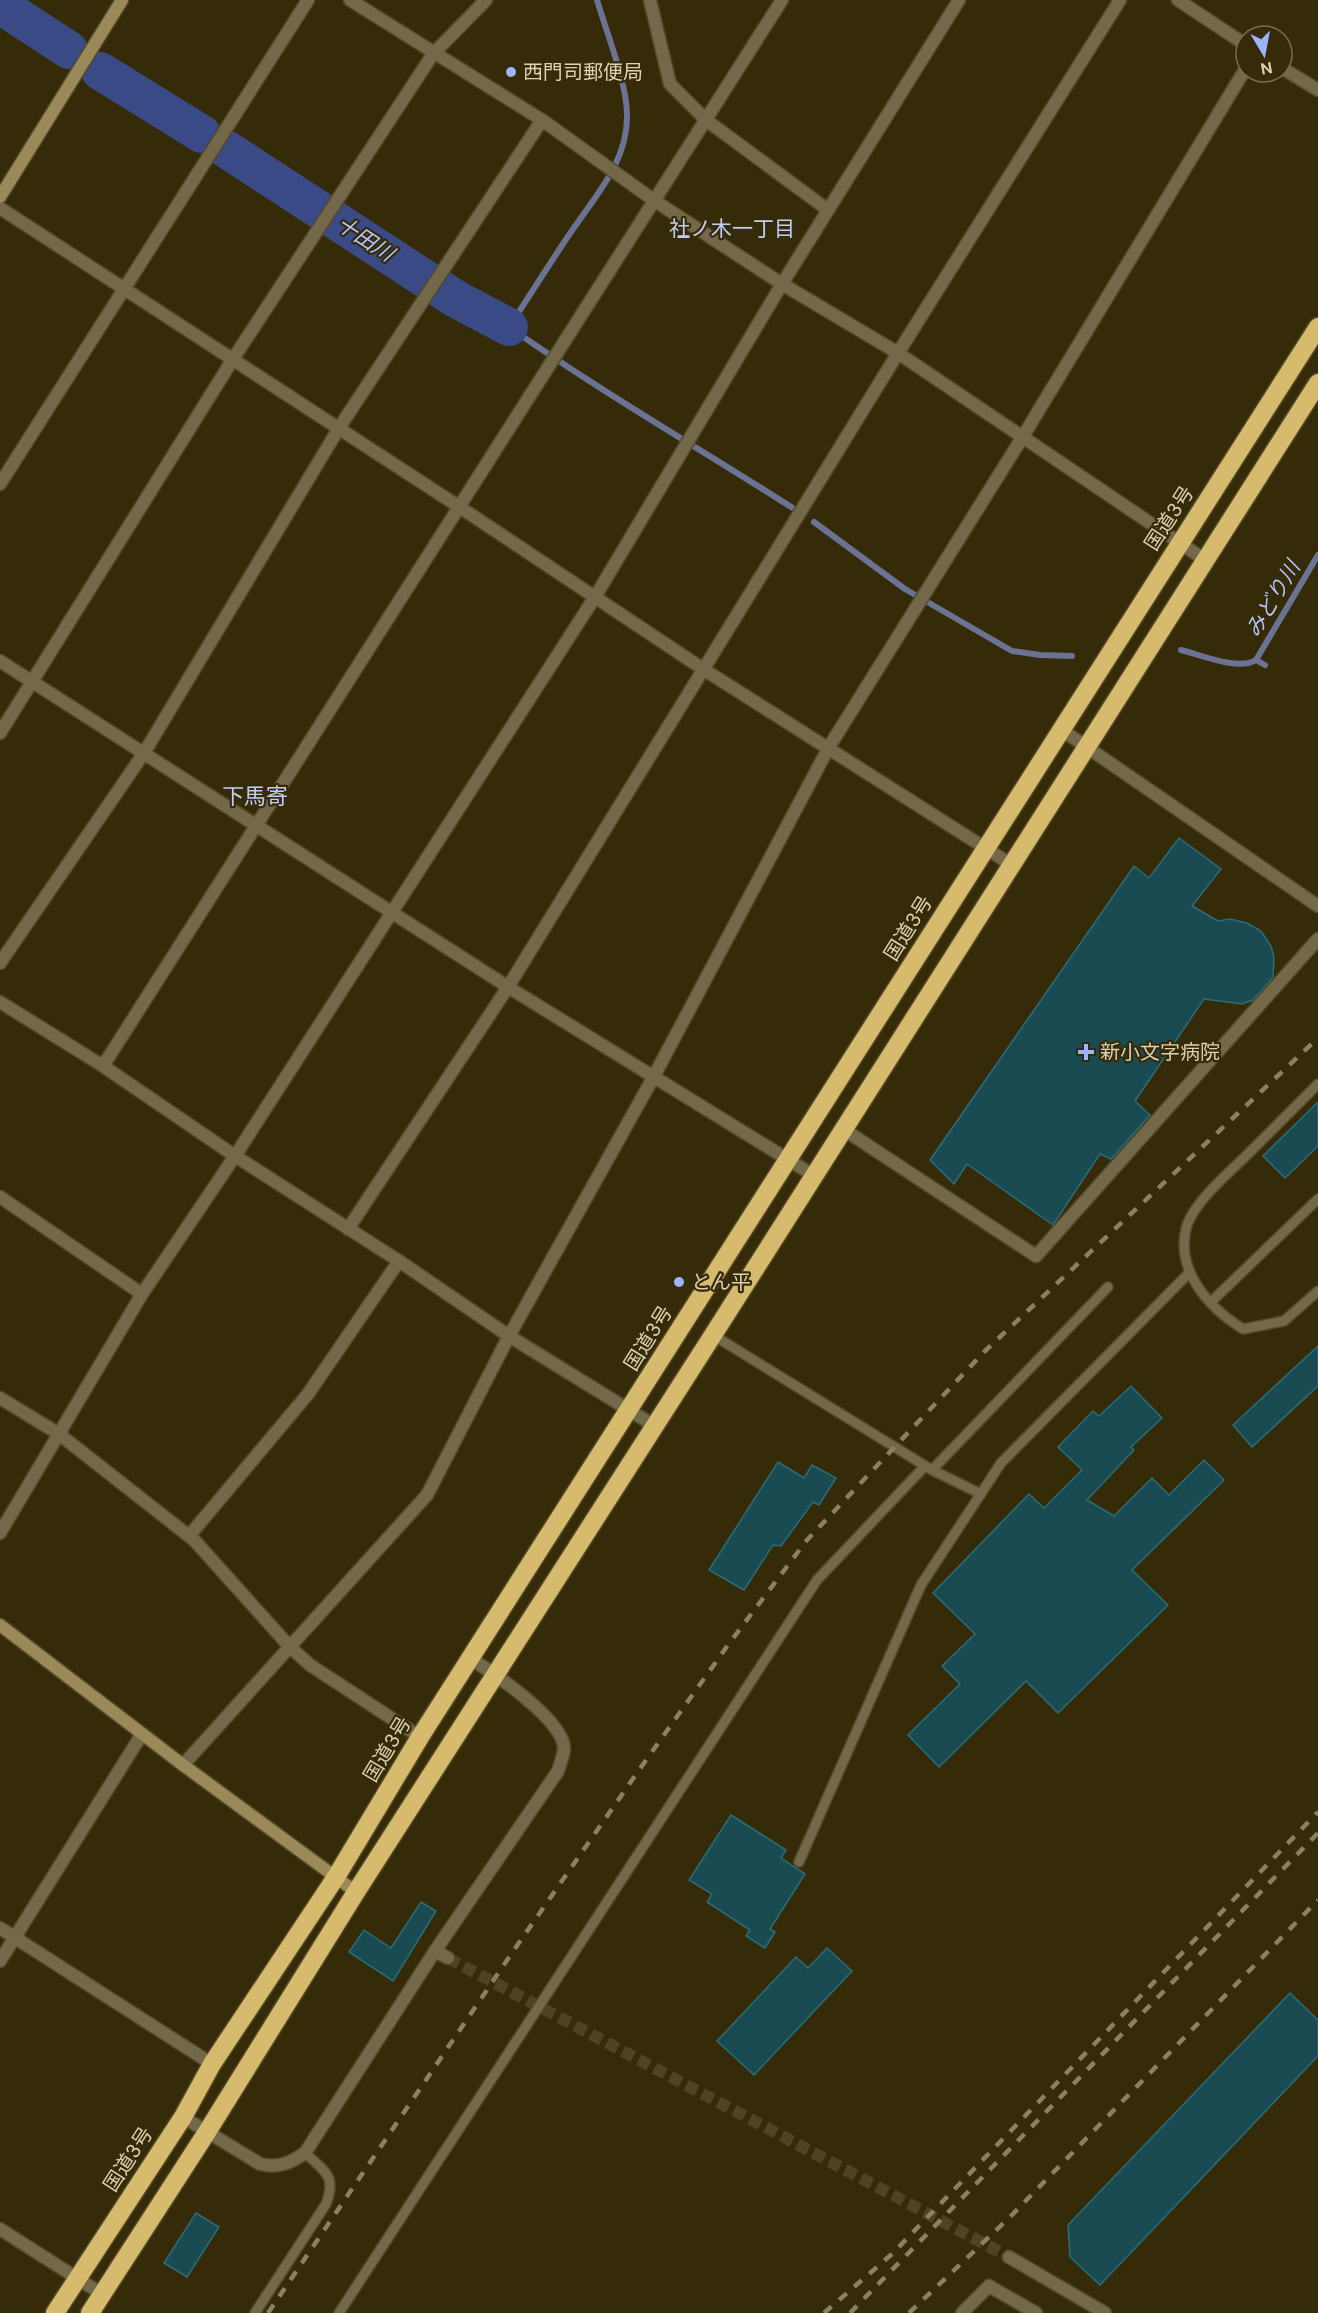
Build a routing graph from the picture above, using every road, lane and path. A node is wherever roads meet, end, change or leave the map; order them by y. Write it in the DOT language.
graph roads {
  1 [pos="122,0"];
  2 [pos="308,0"];
  3 [pos="350,0"];
  4 [pos="486,0"];
  5 [pos="650,0"];
  6 [pos="782,0"];
  7 [pos="959,0"];
  8 [pos="1120,0"];
  9 [pos="1178,0"];
  10 [pos="1234,37"];
  11 [pos="434,54"];
  12 [pos="1294,75"];
  13 [pos="1236,84"];
  14 [pos="1318,90"];
  15 [pos="542,120"];
  16 [pos="706,120"];
  17 [pos="0,197"];
  18 [pos="655,201"];
  19 [pos="0,208"];
  20 [pos="828,210"];
  21 [pos="782,284"];
  22 [pos="123,288"];
  23 [pos="1318,327"];
  24 [pos="898,353"];
  25 [pos="233,359"];
  26 [pos="1318,383"];
  27 [pos="339,428"];
  28 [pos="1022,438"];
  29 [pos="0,484"];
  30 [pos="458,506"];
  31 [pos="1179,544"];
  32 [pos="1205,560"];
  33 [pos="596,597"];
  34 [pos="0,661"];
  35 [pos="703,669"];
  36 [pos="31,683"];
  37 [pos="1062,730"];
  38 [pos="0,733"];
  39 [pos="829,747"];
  40 [pos="1086,748"];
  41 [pos="144,753"];
  42 [pos="257,824"];
  43 [pos="986,848"];
  44 [pos="1012,865"];
  45 [pos="1318,906"];
  46 [pos="391,911"];
  47 [pos="1318,939"];
  48 [pos="0,963"];
  49 [pos="508,987"];
  50 [pos="0,1002"];
  51 [pos="103,1066"];
  52 [pos="653,1078"];
  53 [pos="1318,1084"];
  54 [pos="843,1129"];
  55 [pos="235,1156"];
  56 [pos="788,1160"];
  57 [pos="813,1175"];
  58 [pos="0,1197"];
  59 [pos="1318,1199"];
  60 [pos="348,1229"];
  61 [pos="399,1262"];
  62 [pos="1190,1272"];
  63 [pos="1108,1287"];
  64 [pos="1318,1291"];
  65 [pos="142,1294"];
  66 [pos="1211,1302"];
  67 [pos="713,1335"];
  68 [pos="509,1336"];
  69 [pos="0,1398"];
  70 [pos="629,1410"];
  71 [pos="655,1426"];
  72 [pos="59,1434"];
  73 [pos="929,1468"];
  74 [pos="981,1494"];
  75 [pos="0,1533"];
  76 [pos="189,1536"];
  77 [pos="0,1625"];
  78 [pos="290,1647"];
  79 [pos="471,1659"];
  80 [pos="496,1675"];
  81 [pos="142,1734"];
  82 [pos="420,1737"];
  83 [pos="183,1765"];
  84 [pos="799,1862"];
  85 [pos="336,1877"];
  86 [pos="356,1892"];
  87 [pos="0,1928"];
  88 [pos="16,1938"];
  89 [pos="435,1951"];
  90 [pos="448,1958"];
  91 [pos="0,1961"];
  92 [pos="212,2064"];
  93 [pos="183,2117"];
  94 [pos="207,2132"];
  95 [pos="305,2153"];
  96 [pos="0,2229"];
  97 [pos="1009,2257"];
  98 [pos="77,2278"];
  99 [pos="102,2294"];
  100 [pos="54,2313"];
  101 [pos="90,2313"];
  102 [pos="255,2313"];
  103 [pos="339,2313"];
  104 [pos="962,2313"];
  105 [pos="1036,2313"];
  106 [pos="1105,2313"];
  1 -- 17 [label="street"];
  2 -- 22 [label="street"];
  3 -- 11 [label="street"];
  4 -- 11 [label="street"];
  5 -- 16 [label="street"];
  6 -- 16 [label="street"];
  7 -- 20 [label="street"];
  8 -- 24 [label="street"];
  9 -- 10 [label="street"];
  11 -- 15 [label="street"];
  11 -- 25 [label="street"];
  12 -- 14 [label="street"];
  13 -- 28 [label="street"];
  15 -- 18 [label="street"];
  15 -- 27 [label="street"];
  16 -- 18 [label="street"];
  16 -- 20 [label="street"];
  18 -- 21 [label="street"];
  18 -- 30 [label="street"];
  19 -- 22 [label="street"];
  20 -- 21 [label="street"];
  21 -- 24 [label="street"];
  21 -- 33 [label="street"];
  22 -- 25 [label="street"];
  22 -- 29 [label="street"];
  23 -- 31 [label="highway, 国道3号"];
  24 -- 28 [label="street"];
  24 -- 35 [label="street"];
  25 -- 27 [label="street"];
  25 -- 36 [label="street"];
  26 -- 32 [label="highway"];
  27 -- 30 [label="street"];
  27 -- 41 [label="street"];
  28 -- 31 [label="street"];
  28 -- 39 [label="street"];
  30 -- 33 [label="street"];
  30 -- 42 [label="street"];
  31 -- 32 [label="street"];
  31 -- 37 [label="highway, 国道3号"];
  32 -- 40 [label="highway"];
  33 -- 35 [label="street"];
  33 -- 46 [label="street"];
  34 -- 36 [label="street"];
  35 -- 39 [label="street"];
  35 -- 49 [label="street"];
  36 -- 38 [label="street"];
  36 -- 41 [label="street"];
  37 -- 40 [label="street"];
  37 -- 43 [label="highway, 国道3号"];
  39 -- 43 [label="street"];
  39 -- 52 [label="street"];
  40 -- 44 [label="highway"];
  40 -- 45 [label="street"];
  41 -- 42 [label="street"];
  41 -- 48 [label="street"];
  42 -- 46 [label="street"];
  42 -- 51 [label="street"];
  43 -- 44 [label="street"];
  43 -- 56 [label="highway, 国道3号"];
  44 -- 54 [label="highway"];
  46 -- 49 [label="street"];
  46 -- 55 [label="street"];
  47 -- 54 [label="street"];
  49 -- 52 [label="street"];
  49 -- 60 [label="street"];
  50 -- 51 [label="street"];
  51 -- 55 [label="street"];
  52 -- 56 [label="street"];
  52 -- 68 [label="street"];
  53 -- 62 [label="lane"];
  54 -- 57 [label="highway"];
  55 -- 60 [label="street"];
  55 -- 65 [label="street"];
  56 -- 57 [label="street"];
  56 -- 70 [label="highway, 国道3号"];
  57 -- 67 [label="highway"];
  58 -- 65 [label="street"];
  59 -- 66 [label="lane"];
  60 -- 61 [label="street"];
  61 -- 68 [label="street"];
  61 -- 76 [label="street"];
  62 -- 66 [label="lane"];
  62 -- 74 [label="lane"];
  63 -- 73 [label="lane"];
  64 -- 66 [label="lane"];
  65 -- 72 [label="street"];
  67 -- 71 [label="highway"];
  67 -- 73 [label="lane"];
  68 -- 70 [label="street"];
  68 -- 78 [label="street"];
  69 -- 72 [label="street"];
  70 -- 71 [label="street"];
  70 -- 79 [label="highway, 国道3号"];
  71 -- 80 [label="highway"];
  72 -- 75 [label="street"];
  72 -- 76 [label="street"];
  73 -- 74 [label="lane"];
  73 -- 103 [label="lane"];
  74 -- 84 [label="lane"];
  76 -- 78 [label="street"];
  77 -- 81 [label="street"];
  78 -- 82 [label="street"];
  78 -- 83 [label="street"];
  79 -- 80 [label="street"];
  79 -- 82 [label="highway, 国道3号"];
  80 -- 86 [label="highway"];
  80 -- 89 [label="street"];
  81 -- 83 [label="street"];
  81 -- 88 [label="street"];
  82 -- 85 [label="highway, 国道3号"];
  83 -- 85 [label="street"];
  85 -- 86 [label="street"];
  85 -- 92 [label="highway, 国道3号"];
  86 -- 94 [label="highway"];
  87 -- 88 [label="street"];
  88 -- 91 [label="street"];
  88 -- 92 [label="street"];
  89 -- 90 [label="street"];
  89 -- 95 [label="street"];
  92 -- 93 [label="highway, 国道3号"];
  93 -- 94 [label="street"];
  93 -- 98 [label="highway, 国道3号"];
  94 -- 95 [label="street"];
  94 -- 99 [label="highway"];
  95 -- 102 [label="lane"];
  96 -- 98 [label="street"];
  97 -- 106 [label="street"];
  98 -- 99 [label="street"];
  98 -- 100 [label="highway, 国道3号"];
  99 -- 101 [label="highway"];
  104 -- 105 [label="street"];
}
